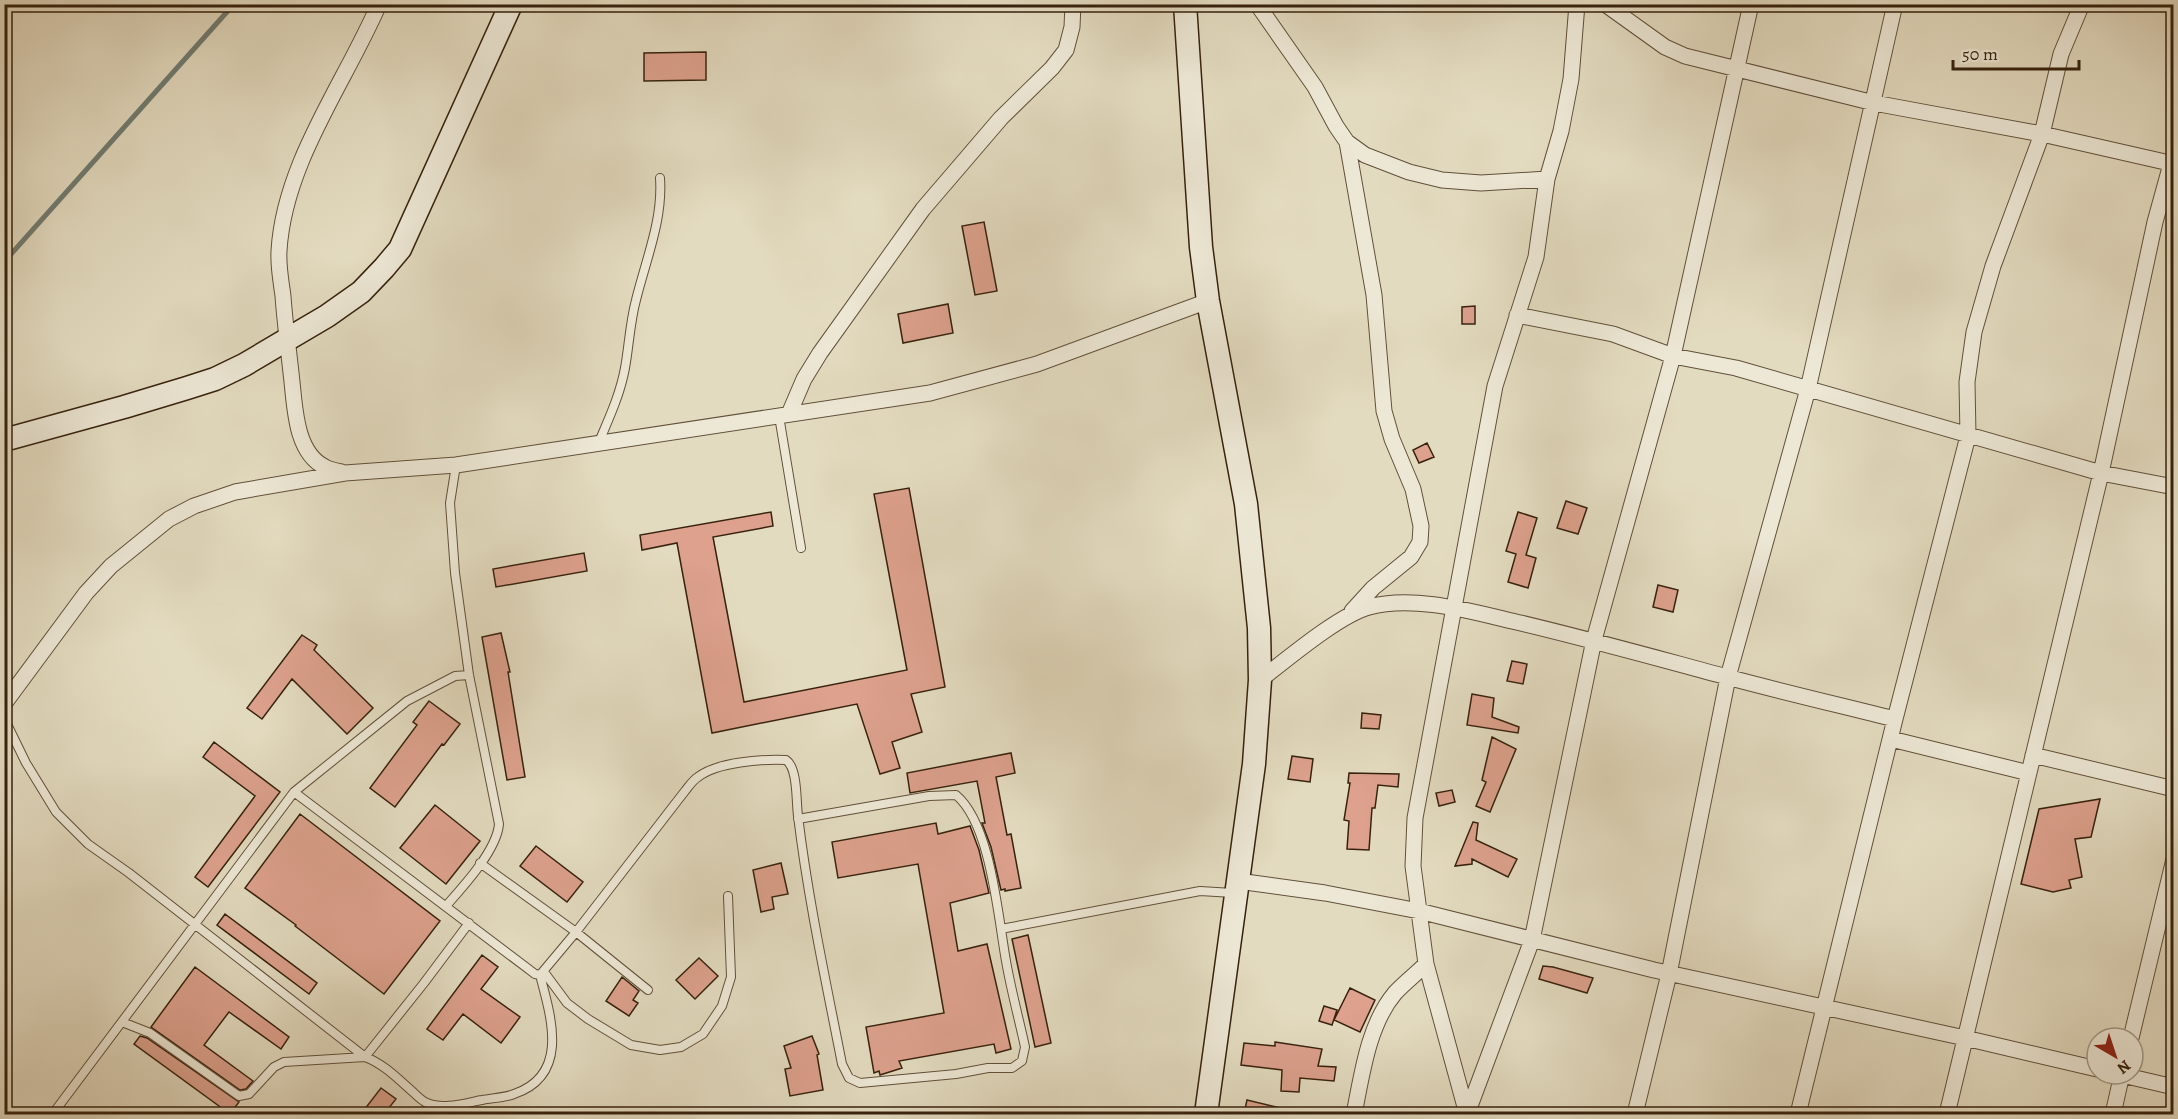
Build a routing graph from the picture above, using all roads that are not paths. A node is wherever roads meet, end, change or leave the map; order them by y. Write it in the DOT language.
graph roads {
  1 [pos="380,4"];
  2 [pos="511,4"];
  3 [pos="1073,4"];
  4 [pos="1185,4"];
  5 [pos="1257,4"];
  6 [pos="1577,4"];
  7 [pos="1605,4"];
  8 [pos="1751,4"];
  9 [pos="1895,4"];
  10 [pos="2082,4"];
  11 [pos="1737,69"];
  12 [pos="1874,103"];
  13 [pos="2042,134"];
  14 [pos="1347,142"];
  15 [pos="2172,164"];
  16 [pos="660,178"];
  17 [pos="1547,179"];
  18 [pos="1208,301"];
  19 [pos="1517,315"];
  20 [pos="287,340"];
  21 [pos="1672,356"];
  22 [pos="1808,389"];
  23 [pos="784,415"];
  24 [pos="1968,436"];
  25 [pos="4,440"];
  26 [pos="599,442"];
  27 [pos="456,465"];
  28 [pos="345,473"];
  29 [pos="2101,473"];
  30 [pos="2174,487"];
  31 [pos="801,548"];
  32 [pos="1455,608"];
  33 [pos="1344,620"];
  34 [pos="1594,640"];
  35 [pos="469,675"];
  36 [pos="1728,677"];
  37 [pos="1260,680"];
  38 [pos="4,704"];
  39 [pos="4,718"];
  40 [pos="1895,719"];
  41 [pos="1891,739"];
  42 [pos="2033,755"];
  43 [pos="2029,773"];
  44 [pos="2174,789"];
  45 [pos="294,792"];
  46 [pos="798,819"];
  47 [pos="2174,859"];
  48 [pos="480,863"];
  49 [pos="1237,888"];
  50 [pos="728,896"];
  51 [pos="446,906"];
  52 [pos="1419,911"];
  53 [pos="469,922"];
  54 [pos="195,925"];
  55 [pos="1001,929"];
  56 [pos="576,933"];
  57 [pos="1532,940"];
  58 [pos="1426,964"];
  59 [pos="542,973"];
  60 [pos="1669,974"];
  61 [pos="648,990"];
  62 [pos="1824,1007"];
  63 [pos="122,1022"];
  64 [pos="2134,1026"];
  65 [pos="1965,1038"];
  66 [pos="365,1057"];
  67 [pos="2085,1066"];
  68 [pos="2145,1080"];
  69 [pos="2119,1086"];
  70 [pos="2174,1087"];
  71 [pos="55,1111"];
  72 [pos="1206,1114"];
  73 [pos="1354,1114"];
  74 [pos="1467,1114"];
  75 [pos="1635,1114"];
  76 [pos="1798,1114"];
  77 [pos="1947,1114"];
  78 [pos="2113,1114"];
  1 -- 20 [label="street"];
  2 -- 20 [label="main road"];
  3 -- 23 [label="street"];
  4 -- 18 [label="main road"];
  5 -- 14 [label="street"];
  6 -- 17 [label="street"];
  7 -- 11 [label="street"];
  8 -- 11 [label="street"];
  9 -- 12 [label="street"];
  10 -- 13 [label="street"];
  11 -- 12 [label="street"];
  11 -- 21 [label="street"];
  12 -- 13 [label="street"];
  12 -- 22 [label="street"];
  13 -- 15 [label="street"];
  13 -- 24 [label="street"];
  14 -- 17 [label="street"];
  14 -- 33 [label="street"];
  15 -- 29 [label="street"];
  16 -- 26 [label="lane"];
  17 -- 19 [label="street"];
  18 -- 23 [label="street"];
  18 -- 37 [label="main road"];
  19 -- 21 [label="street"];
  19 -- 32 [label="street"];
  20 -- 25 [label="main road"];
  20 -- 28 [label="street"];
  21 -- 22 [label="street"];
  21 -- 34 [label="street"];
  22 -- 24 [label="street"];
  22 -- 36 [label="street"];
  23 -- 26 [label="street"];
  23 -- 31 [label="lane"];
  24 -- 29 [label="street"];
  24 -- 40 [label="street"];
  26 -- 27 [label="street"];
  27 -- 28 [label="street"];
  27 -- 35 [label="lane"];
  28 -- 38 [label="street"];
  29 -- 30 [label="street"];
  29 -- 42 [label="street"];
  32 -- 33 [label="street"];
  32 -- 34 [label="street"];
  32 -- 52 [label="street"];
  33 -- 37 [label="street"];
  34 -- 36 [label="street"];
  34 -- 57 [label="street"];
  35 -- 45 [label="lane"];
  35 -- 48 [label="lane"];
  36 -- 40 [label="street"];
  36 -- 60 [label="street"];
  37 -- 49 [label="main road"];
  39 -- 54 [label="lane"];
  40 -- 41 [label="street"];
  41 -- 43 [label="street"];
  41 -- 62 [label="street"];
  42 -- 43 [label="street"];
  42 -- 44 [label="street"];
  43 -- 65 [label="street"];
  45 -- 51 [label="lane"];
  45 -- 54 [label="lane"];
  46 -- 55 [label="lane"];
  46 -- 55 [label="lane"];
  46 -- 56 [label="lane"];
  47 -- 64 [label="street"];
  48 -- 51 [label="lane"];
  48 -- 56 [label="lane"];
  49 -- 52 [label="street"];
  49 -- 55 [label="lane"];
  49 -- 72 [label="main road"];
  50 -- 59 [label="lane"];
  51 -- 53 [label="lane"];
  52 -- 57 [label="street"];
  52 -- 58 [label="street"];
  53 -- 59 [label="lane"];
  53 -- 66 [label="lane"];
  54 -- 63 [label="lane"];
  54 -- 66 [label="lane"];
  56 -- 59 [label="lane"];
  56 -- 61 [label="lane"];
  57 -- 60 [label="street"];
  57 -- 74 [label="street"];
  58 -- 73 [label="street"];
  58 -- 74 [label="street"];
  59 -- 66 [label="lane"];
  60 -- 62 [label="street"];
  60 -- 75 [label="street"];
  62 -- 65 [label="street"];
  62 -- 76 [label="street"];
  63 -- 66 [label="lane"];
  63 -- 71 [label="lane"];
  65 -- 67 [label="street"];
  65 -- 77 [label="street"];
  68 -- 70 [label="street"];
  69 -- 78 [label="street"];
}
